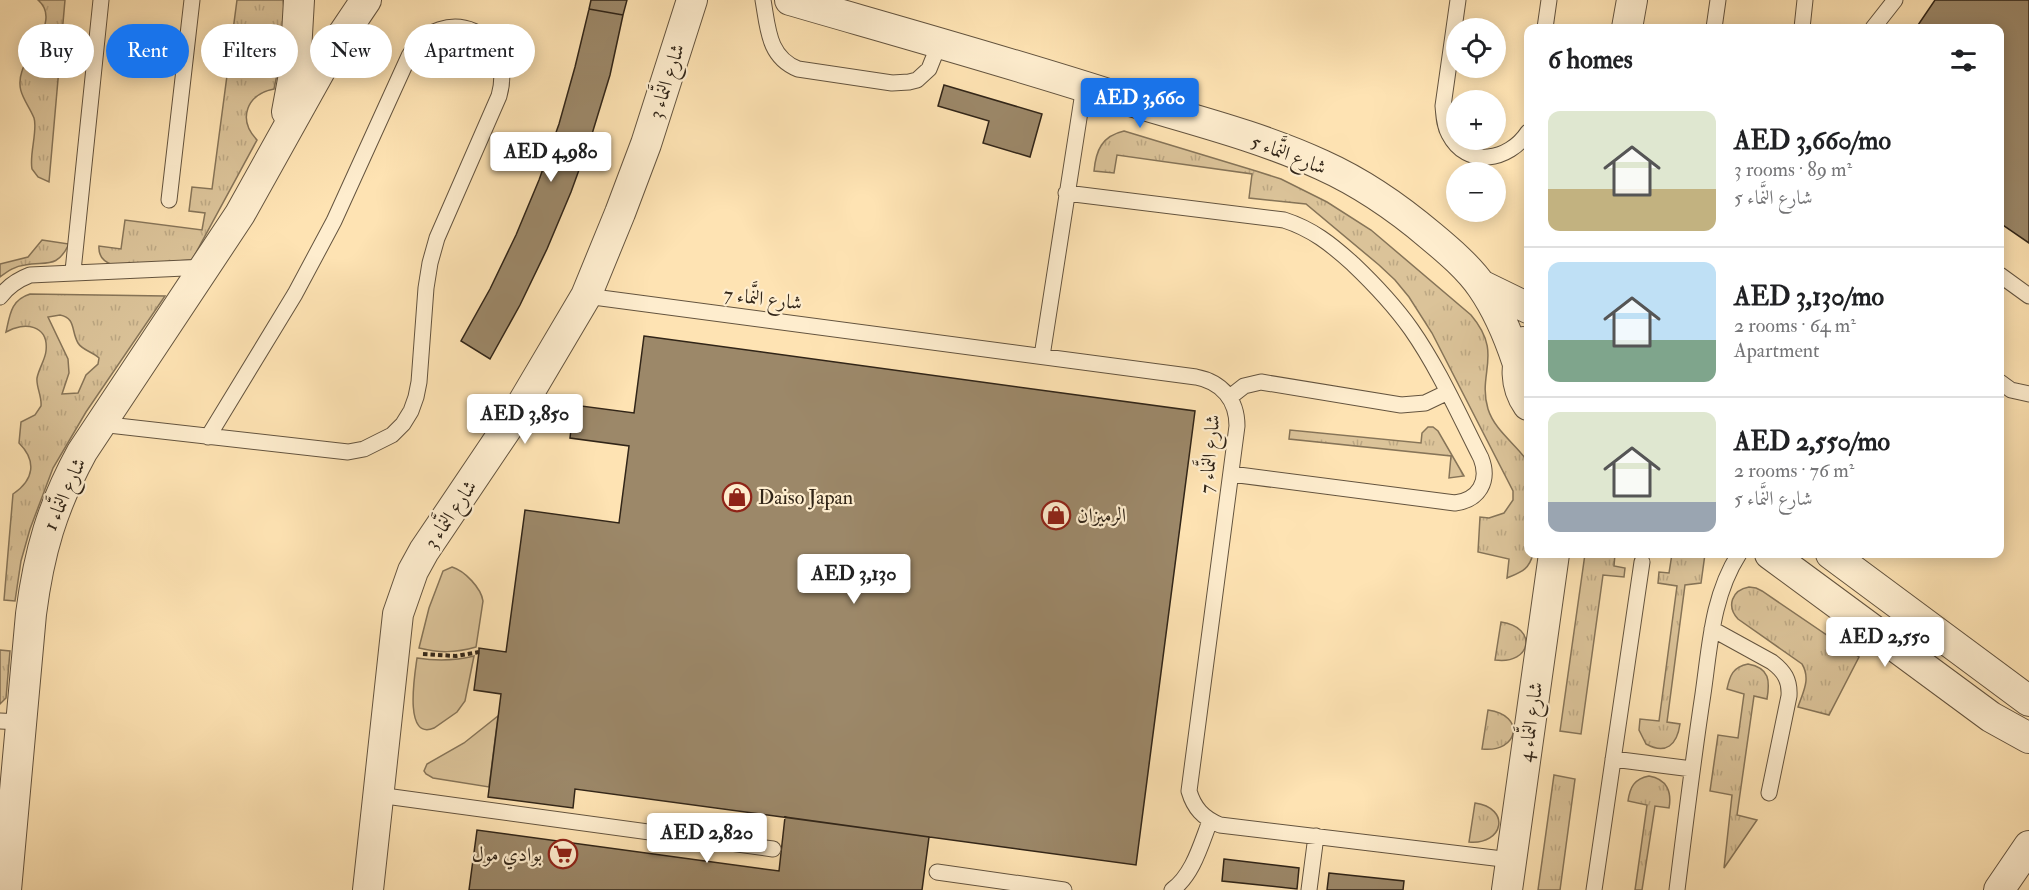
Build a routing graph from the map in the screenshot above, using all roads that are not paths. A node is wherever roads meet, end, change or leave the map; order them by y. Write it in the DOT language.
graph roads {
  1 [pos="101,0"];
  2 [pos="192,0"];
  3 [pos="299,0"];
  4 [pos="366,0"];
  5 [pos="692,0"];
  6 [pos="764,0"];
  7 [pos="790,0"];
  8 [pos="1458,0"];
  9 [pos="1549,0"];
  10 [pos="1632,0"];
  11 [pos="1718,0"];
  12 [pos="1806,0"];
  13 [pos="1895,0"];
  14 [pos="1546,24"];
  15 [pos="1628,24"];
  16 [pos="1715,24"];
  17 [pos="1803,24"];
  18 [pos="1876,24"];
  19 [pos="939,44"];
  20 [pos="1084,86"];
  21 [pos="1524,138"];
  22 [pos="275,153"];
  23 [pos="1066,193"];
  24 [pos="169,200"];
  25 [pos="207,267"];
  26 [pos="73,271"];
  27 [pos="2004,278"];
  28 [pos="1481,285"];
  29 [pos="586,296"];
  30 [pos="2029,296"];
  31 [pos="0,297"];
  32 [pos="1524,306"];
  33 [pos="1523,348"];
  34 [pos="1042,356"];
  35 [pos="2004,385"];
  36 [pos="1448,393"];
  37 [pos="2029,394"];
  38 [pos="1230,397"];
  39 [pos="1524,399"];
  40 [pos="100,424"];
  41 [pos="208,437"];
  42 [pos="1231,474"];
  43 [pos="1553,558"];
  44 [pos="1737,558"];
  45 [pos="1775,558"];
  46 [pos="1836,558"];
  47 [pos="1642,562"];
  48 [pos="1712,629"];
  49 [pos="2029,701"];
  50 [pos="11,722"];
  51 [pos="2029,738"];
  52 [pos="1613,759"];
  53 [pos="1692,769"];
  54 [pos="1769,792"];
  55 [pos="378,795"];
  56 [pos="1210,821"];
  57 [pos="1316,836"];
  58 [pos="2029,846"];
  59 [pos="772,849"];
  60 [pos="1511,860"];
  61 [pos="938,872"];
  62 [pos="6,890"];
  63 [pos="368,890"];
  64 [pos="1064,890"];
  65 [pos="1172,890"];
  66 [pos="1309,890"];
  67 [pos="1507,890"];
  68 [pos="1594,890"];
  69 [pos="1677,890"];
  70 [pos="1999,890"];
  1 -- 26 [label="lane"];
  2 -- 24 [label="lane"];
  3 -- 22 [label="street, شارع النَّماء 1"];
  4 -- 22 [label="street, شارع النَّماء 1"];
  5 -- 29 [label="street, شارع النَّماء 3"];
  6 -- 19 [label="lane"];
  7 -- 19 [label="street, شارع النَّماء 5"];
  8 -- 21 [label="lane"];
  9 -- 14 [label="lane"];
  10 -- 15 [label="street"];
  11 -- 16 [label="lane"];
  12 -- 17 [label="lane"];
  13 -- 18 [label="lane"];
  19 -- 20 [label="street, شارع النَّماء 5"];
  20 -- 23 [label="lane"];
  20 -- 28 [label="street, شارع النَّماء 5"];
  22 -- 25 [label="street, شارع النَّماء 1"];
  23 -- 34 [label="lane"];
  23 -- 36 [label="lane"];
  25 -- 26 [label="lane"];
  25 -- 40 [label="street, شارع النَّماء 1"];
  26 -- 31 [label="lane"];
  27 -- 30 [label="lane"];
  28 -- 32 [label="street, شارع النَّماء 5"];
  28 -- 33 [label="street, شارع النَّماء 5"];
  29 -- 34 [label="lane, شارع النَّماء 7"];
  29 -- 55 [label="street, شارع النَّماء 3"];
  33 -- 39 [label="street, شارع النَّماء 5"];
  34 -- 38 [label="lane, شارع النَّماء 7"];
  35 -- 37 [label="lane"];
  36 -- 38 [label="lane"];
  36 -- 42 [label="lane"];
  38 -- 42 [label="lane, شارع النَّماء 7"];
  40 -- 41 [label="lane"];
  40 -- 50 [label="street, شارع النَّماء 1"];
  41 -- 41 [label="lane"];
  42 -- 56 [label="lane, شارع النَّماء 7"];
  43 -- 60 [label="street, شارع النَّماء 4"];
  44 -- 48 [label="lane"];
  45 -- 51 [label="street"];
  46 -- 49 [label="street"];
  47 -- 52 [label="lane"];
  48 -- 53 [label="lane"];
  48 -- 54 [label="lane"];
  50 -- 62 [label="street, شارع النَّماء 1"];
  52 -- 53 [label="lane"];
  52 -- 68 [label="lane"];
  53 -- 69 [label="lane"];
  55 -- 59 [label="lane"];
  55 -- 63 [label="street, شارع النَّماء 3"];
  56 -- 57 [label="lane"];
  56 -- 65 [label="lane"];
  57 -- 60 [label="lane"];
  57 -- 66 [label="lane"];
  58 -- 70 [label="street"];
  60 -- 67 [label="street, شارع النَّماء 4"];
  61 -- 64 [label="lane"];
}
